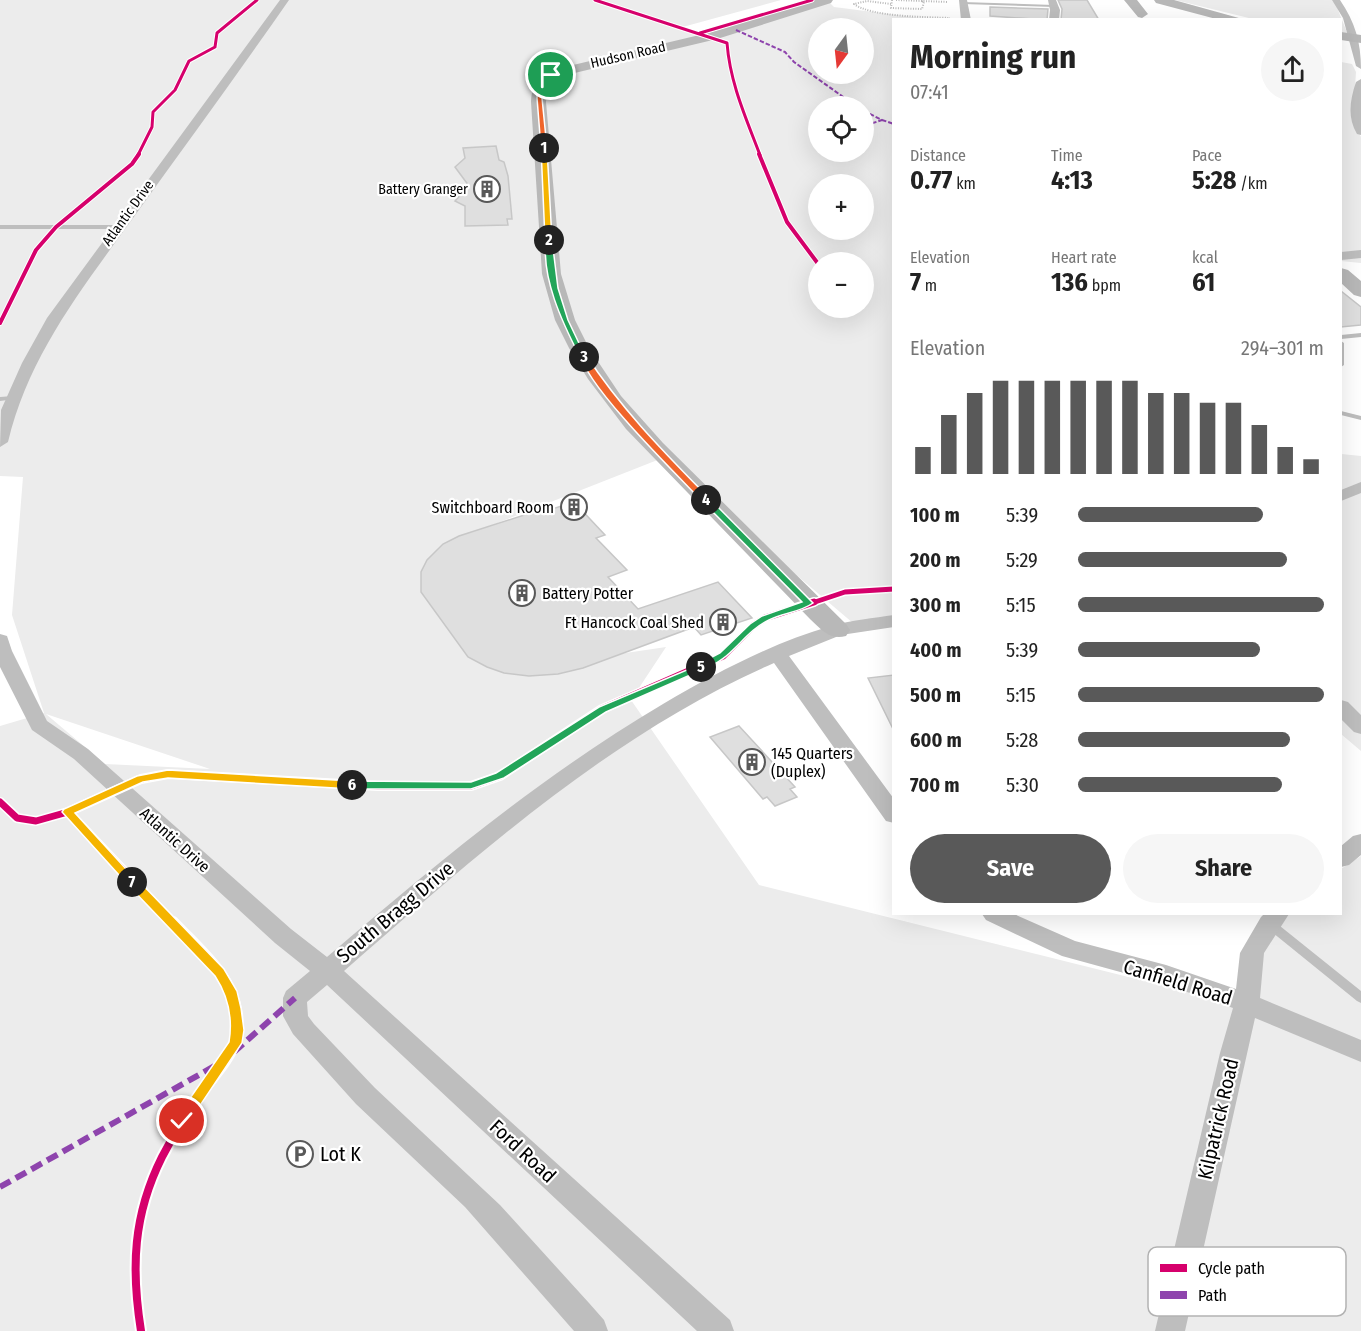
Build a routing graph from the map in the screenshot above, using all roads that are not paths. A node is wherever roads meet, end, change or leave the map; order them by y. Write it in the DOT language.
graph roads {
  1 [pos="285,0"];
  2 [pos="827,0"];
  3 [pos="1131,0"];
  4 [pos="1160,0"];
  5 [pos="1336,0"];
  6 [pos="963,2"];
  7 [pos="1006,2"];
  8 [pos="1053,3"];
  9 [pos="1199,12"];
  10 [pos="1142,17"];
  11 [pos="966,18"];
  12 [pos="1054,18"];
  13 [pos="1230,18"];
  14 [pos="1352,38"];
  15 [pos="1357,63"];
  16 [pos="1361,82"];
  17 [pos="1361,132"];
  18 [pos="0,227"];
  19 [pos="118,227"];
  20 [pos="1361,254"];
  21 [pos="1342,256"];
  22 [pos="1342,275"];
  23 [pos="1361,291"];
  24 [pos="1361,334"];
  25 [pos="1342,337"];
  26 [pos="13,398"];
  27 [pos="0,399"];
  28 [pos="1342,413"];
  29 [pos="1361,418"];
  30 [pos="0,442"];
  31 [pos="1361,487"];
  32 [pos="1342,496"];
  33 [pos="892,621"];
  34 [pos="837,630"];
  35 [pos="0,640"];
  36 [pos="778,654"];
  37 [pos="1342,708"];
  38 [pos="1361,728"];
  39 [pos="892,812"];
  40 [pos="1361,842"];
  41 [pos="1342,858"];
  42 [pos="996,915"];
  43 [pos="1273,918"];
  44 [pos="327,970"];
  45 [pos="1361,998"];
  46 [pos="1247,1003"];
  47 [pos="1361,1051"];
  48 [pos="1189,1247"];
  49 [pos="1173,1316"];
  50 [pos="593,1331"];
  51 [pos="719,1331"];
  52 [pos="1170,1331"];
  1 -- 19 [label="street, Atlantic Drive"];
  2 -- 34 [label="street, Hudson Road"];
  3 -- 10 [label="street"];
  4 -- 9 [label="street"];
  5 -- 14 [label="street"];
  6 -- 7 [label="lane"];
  6 -- 11 [label="street"];
  7 -- 8 [label="lane"];
  8 -- 12 [label="street"];
  9 -- 10 [label="street"];
  9 -- 13 [label="street"];
  14 -- 15 [label="street"];
  16 -- 17 [label="street"];
  18 -- 19 [label="lane"];
  19 -- 26 [label="street, Atlantic Drive"];
  20 -- 21 [label="street"];
  22 -- 23 [label="street"];
  24 -- 25 [label="lane"];
  26 -- 27 [label="lane"];
  26 -- 30 [label="street, Atlantic Drive"];
  28 -- 29 [label="lane"];
  31 -- 32 [label="street"];
  33 -- 34 [label="street, South Bragg Drive"];
  34 -- 36 [label="street, South Bragg Drive"];
  35 -- 44 [label="street, Atlantic Drive"];
  36 -- 39 [label="street"];
  36 -- 44 [label="street, South Bragg Drive"];
  37 -- 38 [label="street"];
  40 -- 41 [label="street"];
  42 -- 46 [label="street, Canfield Road"];
  43 -- 45 [label="lane"];
  43 -- 46 [label="street, Kilpatrick Road"];
  44 -- 50 [label="street, South Bragg Drive"];
  44 -- 51 [label="street, Ford Road"];
  46 -- 47 [label="street, Canfield Road"];
  46 -- 48 [label="street, Kilpatrick Road"];
  49 -- 52 [label="street, Kilpatrick Road"];
}
